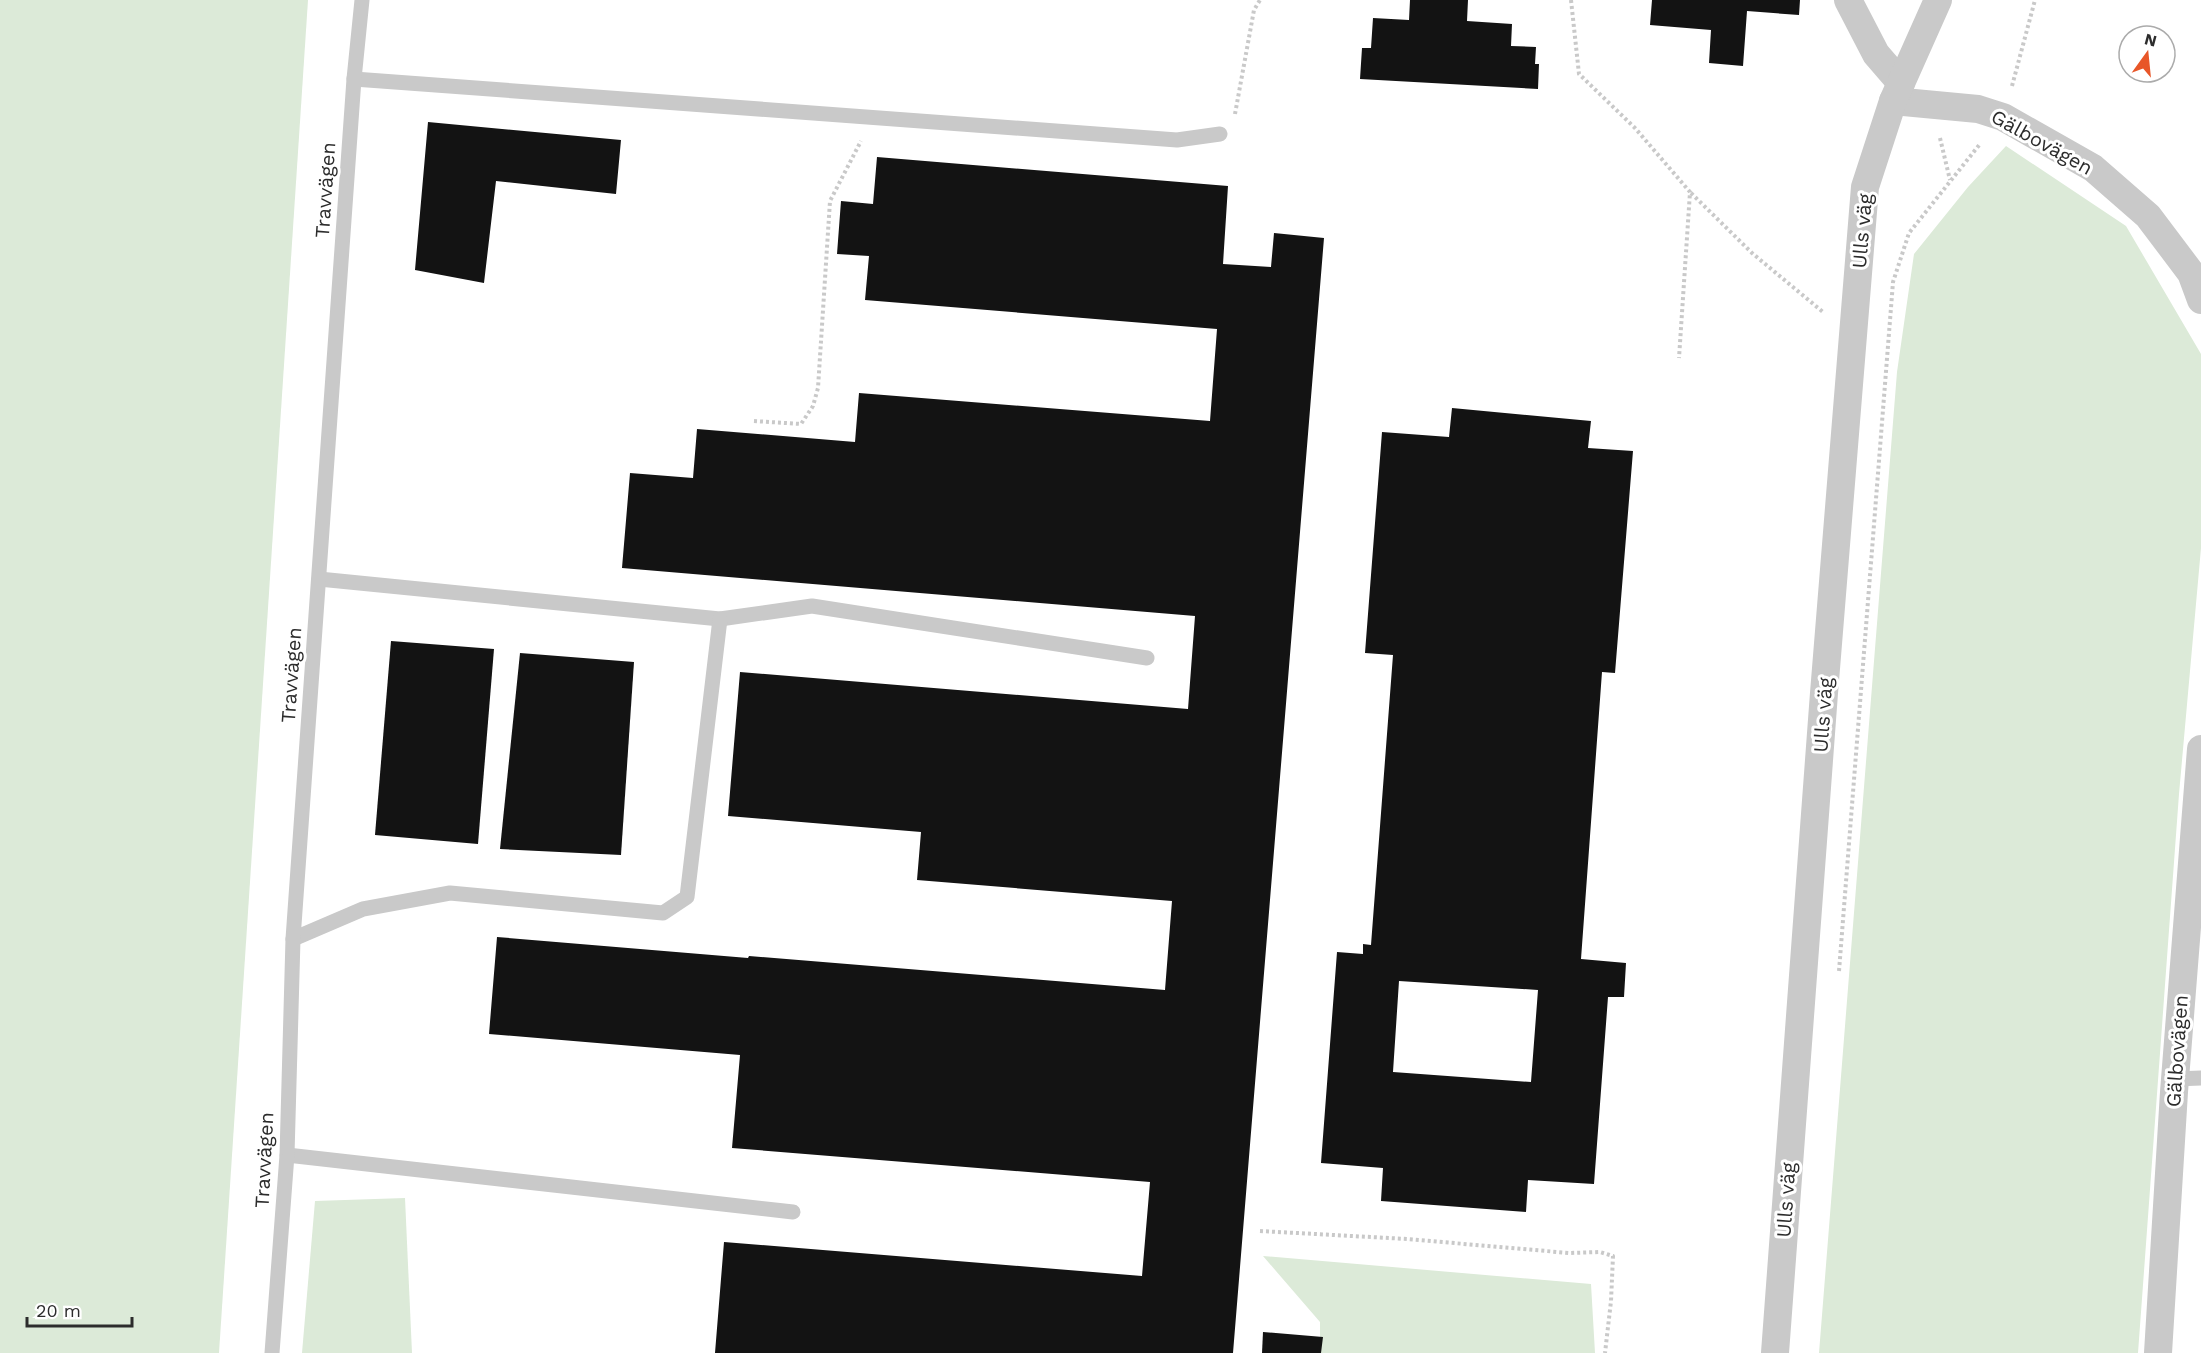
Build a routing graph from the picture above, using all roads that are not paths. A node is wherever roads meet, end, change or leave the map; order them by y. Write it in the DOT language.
graph roads {
  1 [pos="362,0"];
  2 [pos="1848,0"];
  3 [pos="1938,0"];
  4 [pos="354,79"];
  5 [pos="1897,92"];
  6 [pos="1220,134"];
  7 [pos="2201,300"];
  8 [pos="320,579"];
  9 [pos="720,619"];
  10 [pos="1146,658"];
  11 [pos="2201,748"];
  12 [pos="2196,880"];
  13 [pos="292,939"];
  14 [pos="2188,1078"];
  15 [pos="287,1155"];
  16 [pos="793,1212"];
  17 [pos="272,1353"];
  18 [pos="1775,1353"];
  19 [pos="2158,1353"];
  1 -- 4 [label="lane, Travvägen"];
  2 -- 5 [label="street"];
  3 -- 5 [label="street, Ulls väg"];
  4 -- 6 [label="lane"];
  4 -- 8 [label="lane, Travvägen"];
  5 -- 7 [label="street, Gälbovägen"];
  5 -- 18 [label="street, Ulls väg"];
  8 -- 9 [label="lane"];
  8 -- 13 [label="lane, Travvägen"];
  9 -- 10 [label="lane"];
  9 -- 13 [label="lane"];
  11 -- 12 [label="street, Gälbovägen"];
  12 -- 14 [label="street, Gälbovägen"];
  13 -- 15 [label="lane, Travvägen"];
  14 -- 19 [label="street, Gälbovägen"];
  15 -- 16 [label="lane"];
  15 -- 17 [label="lane, Travvägen"];
}
